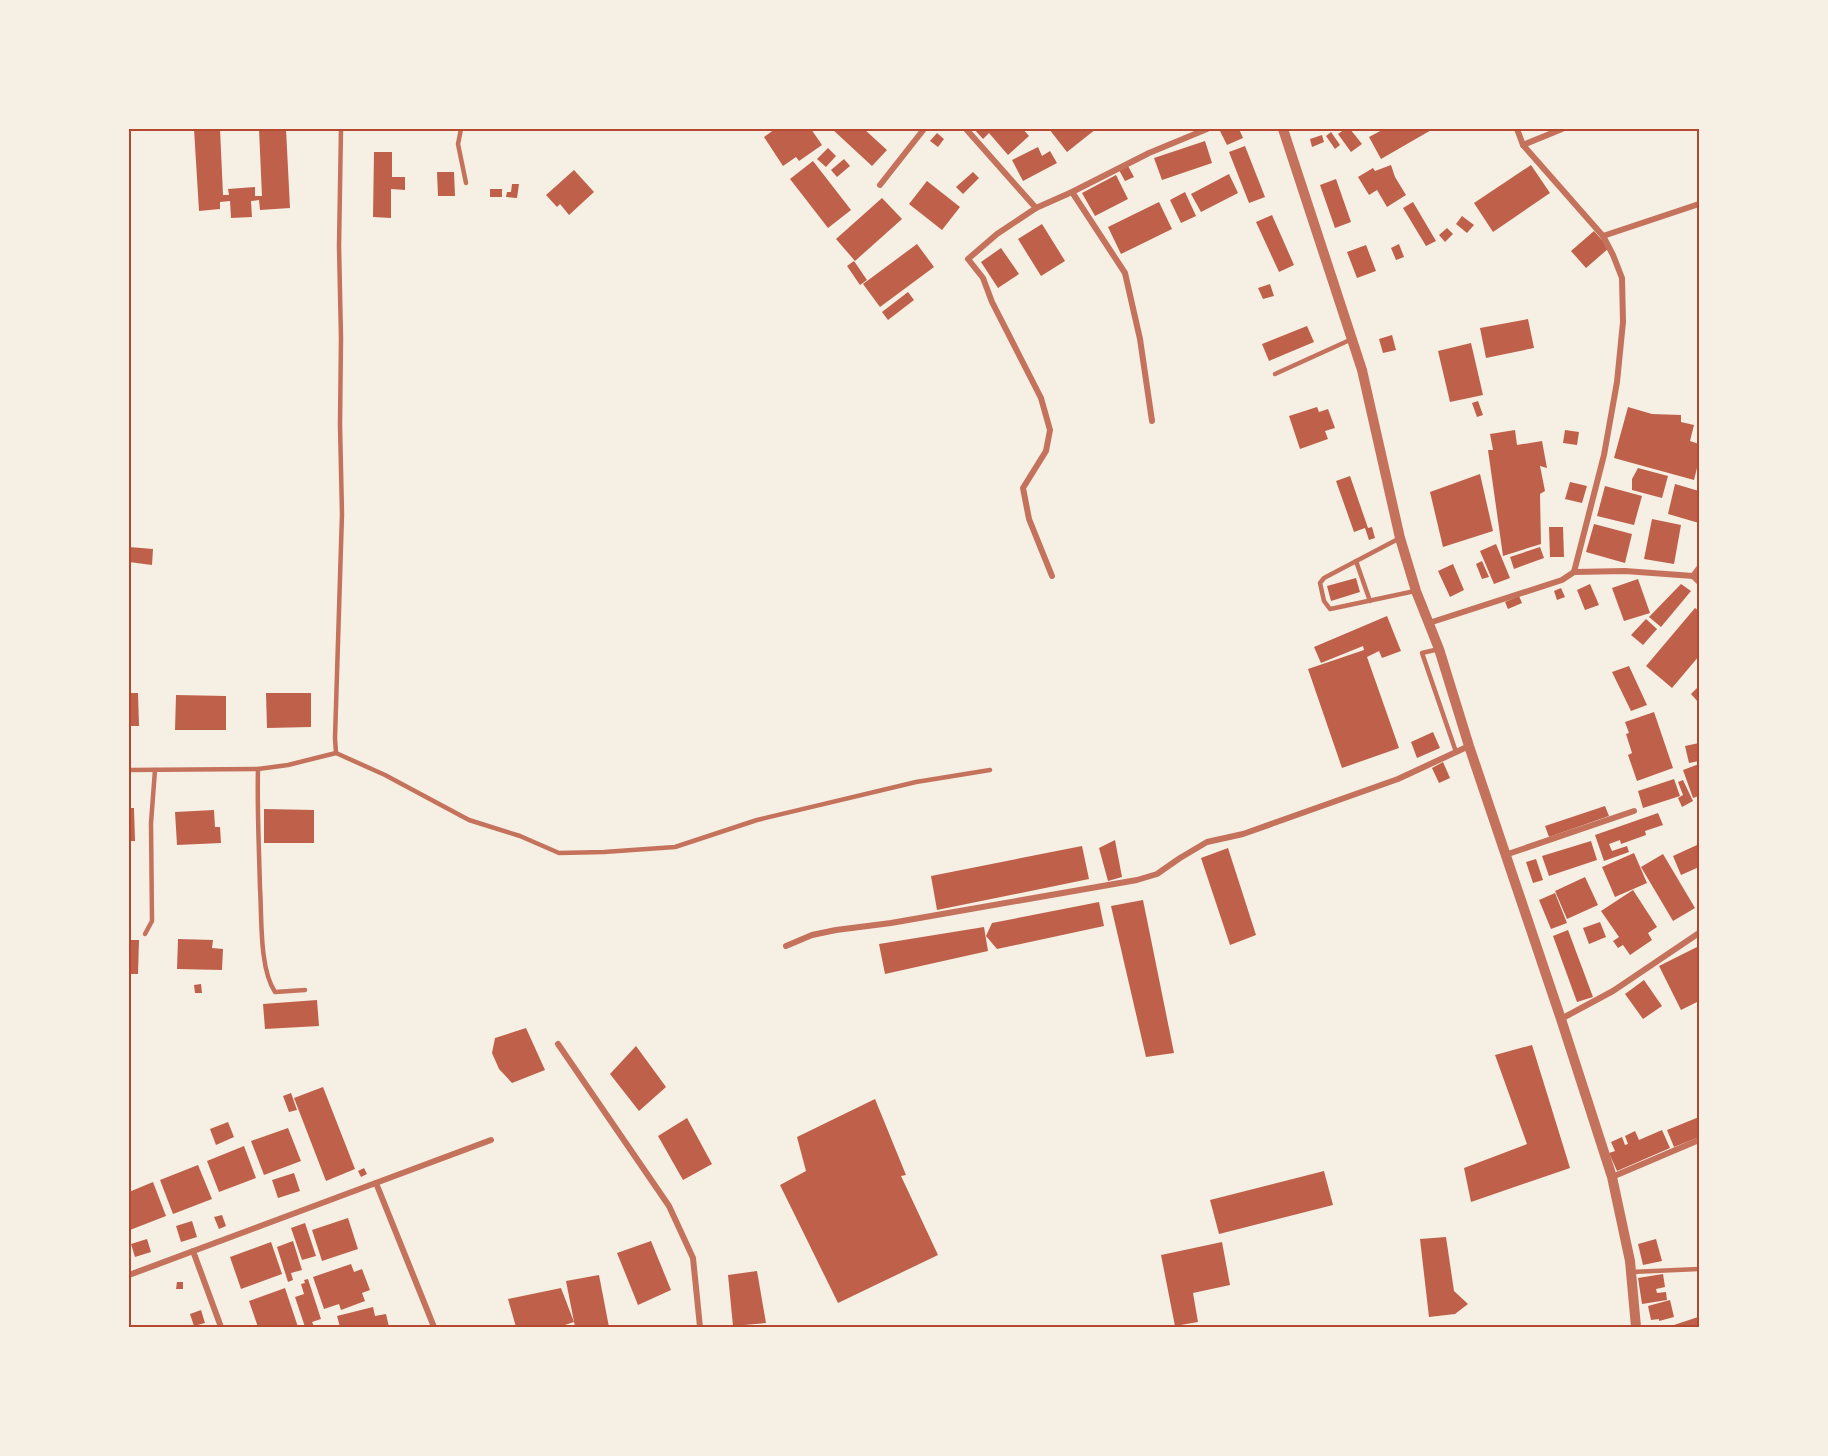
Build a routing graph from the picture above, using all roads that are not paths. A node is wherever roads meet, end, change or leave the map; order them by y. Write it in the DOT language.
graph roads {
  1 [pos="341,129"];
  2 [pos="460,129"];
  3 [pos="924,129"];
  4 [pos="966,129"];
  5 [pos="1207,129"];
  6 [pos="1283,129"];
  7 [pos="1517,129"];
  8 [pos="1562,129"];
  9 [pos="1523,146"];
  10 [pos="466,183"];
  11 [pos="880,185"];
  12 [pos="1072,192"];
  13 [pos="1699,204"];
  14 [pos="1036,208"];
  15 [pos="1602,236"];
  16 [pos="1352,339"];
  17 [pos="1275,374"];
  18 [pos="1152,422"];
  19 [pos="1400,538"];
  20 [pos="1356,561"];
  21 [pos="1699,568"];
  22 [pos="1574,572"];
  23 [pos="1052,576"];
  24 [pos="1693,576"];
  25 [pos="1699,582"];
  26 [pos="1416,591"];
  27 [pos="1370,601"];
  28 [pos="1429,623"];
  29 [pos="1439,649"];
  30 [pos="1469,746"];
  31 [pos="1455,749"];
  32 [pos="336,753"];
  33 [pos="258,769"];
  34 [pos="129,770"];
  35 [pos="154,770"];
  36 [pos="990,770"];
  37 [pos="1634,812"];
  38 [pos="1505,855"];
  39 [pos="1699,933"];
  40 [pos="145,934"];
  41 [pos="786,946"];
  42 [pos="305,990"];
  43 [pos="1561,1019"];
  44 [pos="558,1044"];
  45 [pos="491,1140"];
  46 [pos="1699,1140"];
  47 [pos="1612,1177"];
  48 [pos="376,1183"];
  49 [pos="193,1251"];
  50 [pos="1699,1269"];
  51 [pos="1631,1272"];
  52 [pos="129,1275"];
  53 [pos="221,1327"];
  54 [pos="434,1327"];
  55 [pos="700,1327"];
  56 [pos="1636,1327"];
  1 -- 32 [label="lane"];
  2 -- 10 [label="lane"];
  3 -- 11 [label="street"];
  4 -- 14 [label="street"];
  5 -- 12 [label="street"];
  6 -- 16 [label="street"];
  7 -- 9 [label="street"];
  8 -- 9 [label="street"];
  9 -- 15 [label="street"];
  12 -- 14 [label="street"];
  12 -- 18 [label="street"];
  13 -- 15 [label="street"];
  14 -- 23 [label="street"];
  15 -- 22 [label="street"];
  16 -- 17 [label="lane"];
  16 -- 19 [label="street"];
  19 -- 20 [label="lane"];
  19 -- 26 [label="street"];
  20 -- 27 [label="lane"];
  20 -- 27 [label="lane"];
  21 -- 24 [label="street"];
  22 -- 24 [label="street"];
  22 -- 28 [label="street"];
  24 -- 25 [label="street"];
  26 -- 27 [label="lane"];
  26 -- 28 [label="street"];
  28 -- 29 [label="street"];
  29 -- 30 [label="street"];
  29 -- 31 [label="lane"];
  30 -- 38 [label="street"];
  30 -- 41 [label="street"];
  32 -- 33 [label="lane"];
  32 -- 36 [label="lane"];
  33 -- 35 [label="lane"];
  33 -- 42 [label="lane"];
  34 -- 35 [label="lane"];
  35 -- 40 [label="lane"];
  37 -- 38 [label="street"];
  38 -- 43 [label="street"];
  39 -- 43 [label="street"];
  43 -- 47 [label="street"];
  44 -- 55 [label="street"];
  45 -- 48 [label="street"];
  46 -- 47 [label="street"];
  47 -- 51 [label="street"];
  48 -- 49 [label="street"];
  48 -- 54 [label="street"];
  49 -- 52 [label="street"];
  49 -- 53 [label="street"];
  50 -- 51 [label="lane"];
  51 -- 56 [label="street"];
}
